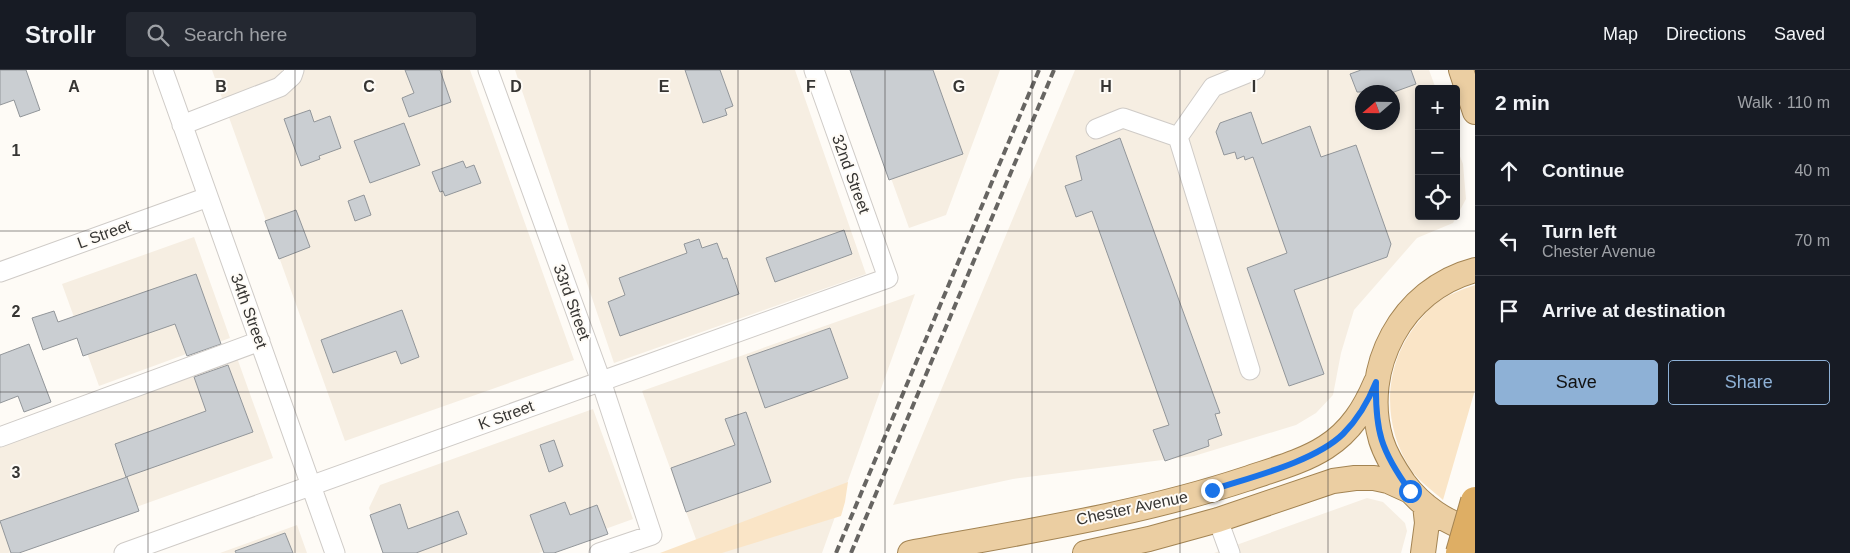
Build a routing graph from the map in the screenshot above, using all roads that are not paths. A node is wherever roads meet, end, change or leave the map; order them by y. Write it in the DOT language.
graph roads {
  1 [pos="163,70"];
  2 [pos="294,70"];
  3 [pos="488,70"];
  4 [pos="814,70"];
  5 [pos="1255,70"];
  6 [pos="1461,70"];
  7 [pos="1475,112"];
  8 [pos="182,125"];
  9 [pos="1096,129"];
  10 [pos="1178,137"];
  11 [pos="208,197"];
  12 [pos="1472,267"];
  13 [pos="0,272"];
  14 [pos="888,278"];
  15 [pos="260,341"];
  16 [pos="1250,370"];
  17 [pos="601,381"];
  18 [pos="1376,382"];
  19 [pos="0,437"];
  20 [pos="311,485"];
  21 [pos="1417,498"];
  22 [pos="1475,501"];
  23 [pos="1218,520"];
  24 [pos="1475,531"];
  25 [pos="1150,546"];
  26 [pos="124,553"];
  27 [pos="334,553"];
  28 [pos="599,553"];
  29 [pos="910,553"];
  30 [pos="1085,553"];
  31 [pos="1230,553"];
  32 [pos="1423,553"];
  33 [pos="1460,553"];
  1 -- 8 [label="street, 34th Street"];
  2 -- 8 [label="street"];
  3 -- 17 [label="street, 33rd Street"];
  4 -- 14 [label="street, 32nd Street"];
  5 -- 10 [label="street"];
  6 -- 7 [label="main road"];
  8 -- 11 [label="street, 34th Street"];
  9 -- 10 [label="street"];
  10 -- 16 [label="street"];
  11 -- 13 [label="street, L Street"];
  11 -- 15 [label="street, 34th Street"];
  12 -- 18 [label="main road"];
  14 -- 17 [label="street, K Street"];
  15 -- 19 [label="street"];
  15 -- 20 [label="street, 34th Street"];
  17 -- 20 [label="street, K Street"];
  17 -- 28 [label="street, 33rd Street"];
  18 -- 21 [label="main road"];
  18 -- 29 [label="main road, Chester Avenue"];
  20 -- 26 [label="street, K Street"];
  20 -- 27 [label="street, 34th Street"];
  21 -- 23 [label="main road, Chester Avenue"];
  21 -- 24 [label="main road"];
  21 -- 32 [label="main road"];
  22 -- 33 [label="highway, bridge"];
  23 -- 25 [label="main road, Chester Avenue"];
  23 -- 31 [label="street"];
  25 -- 30 [label="main road, Chester Avenue"];
}
